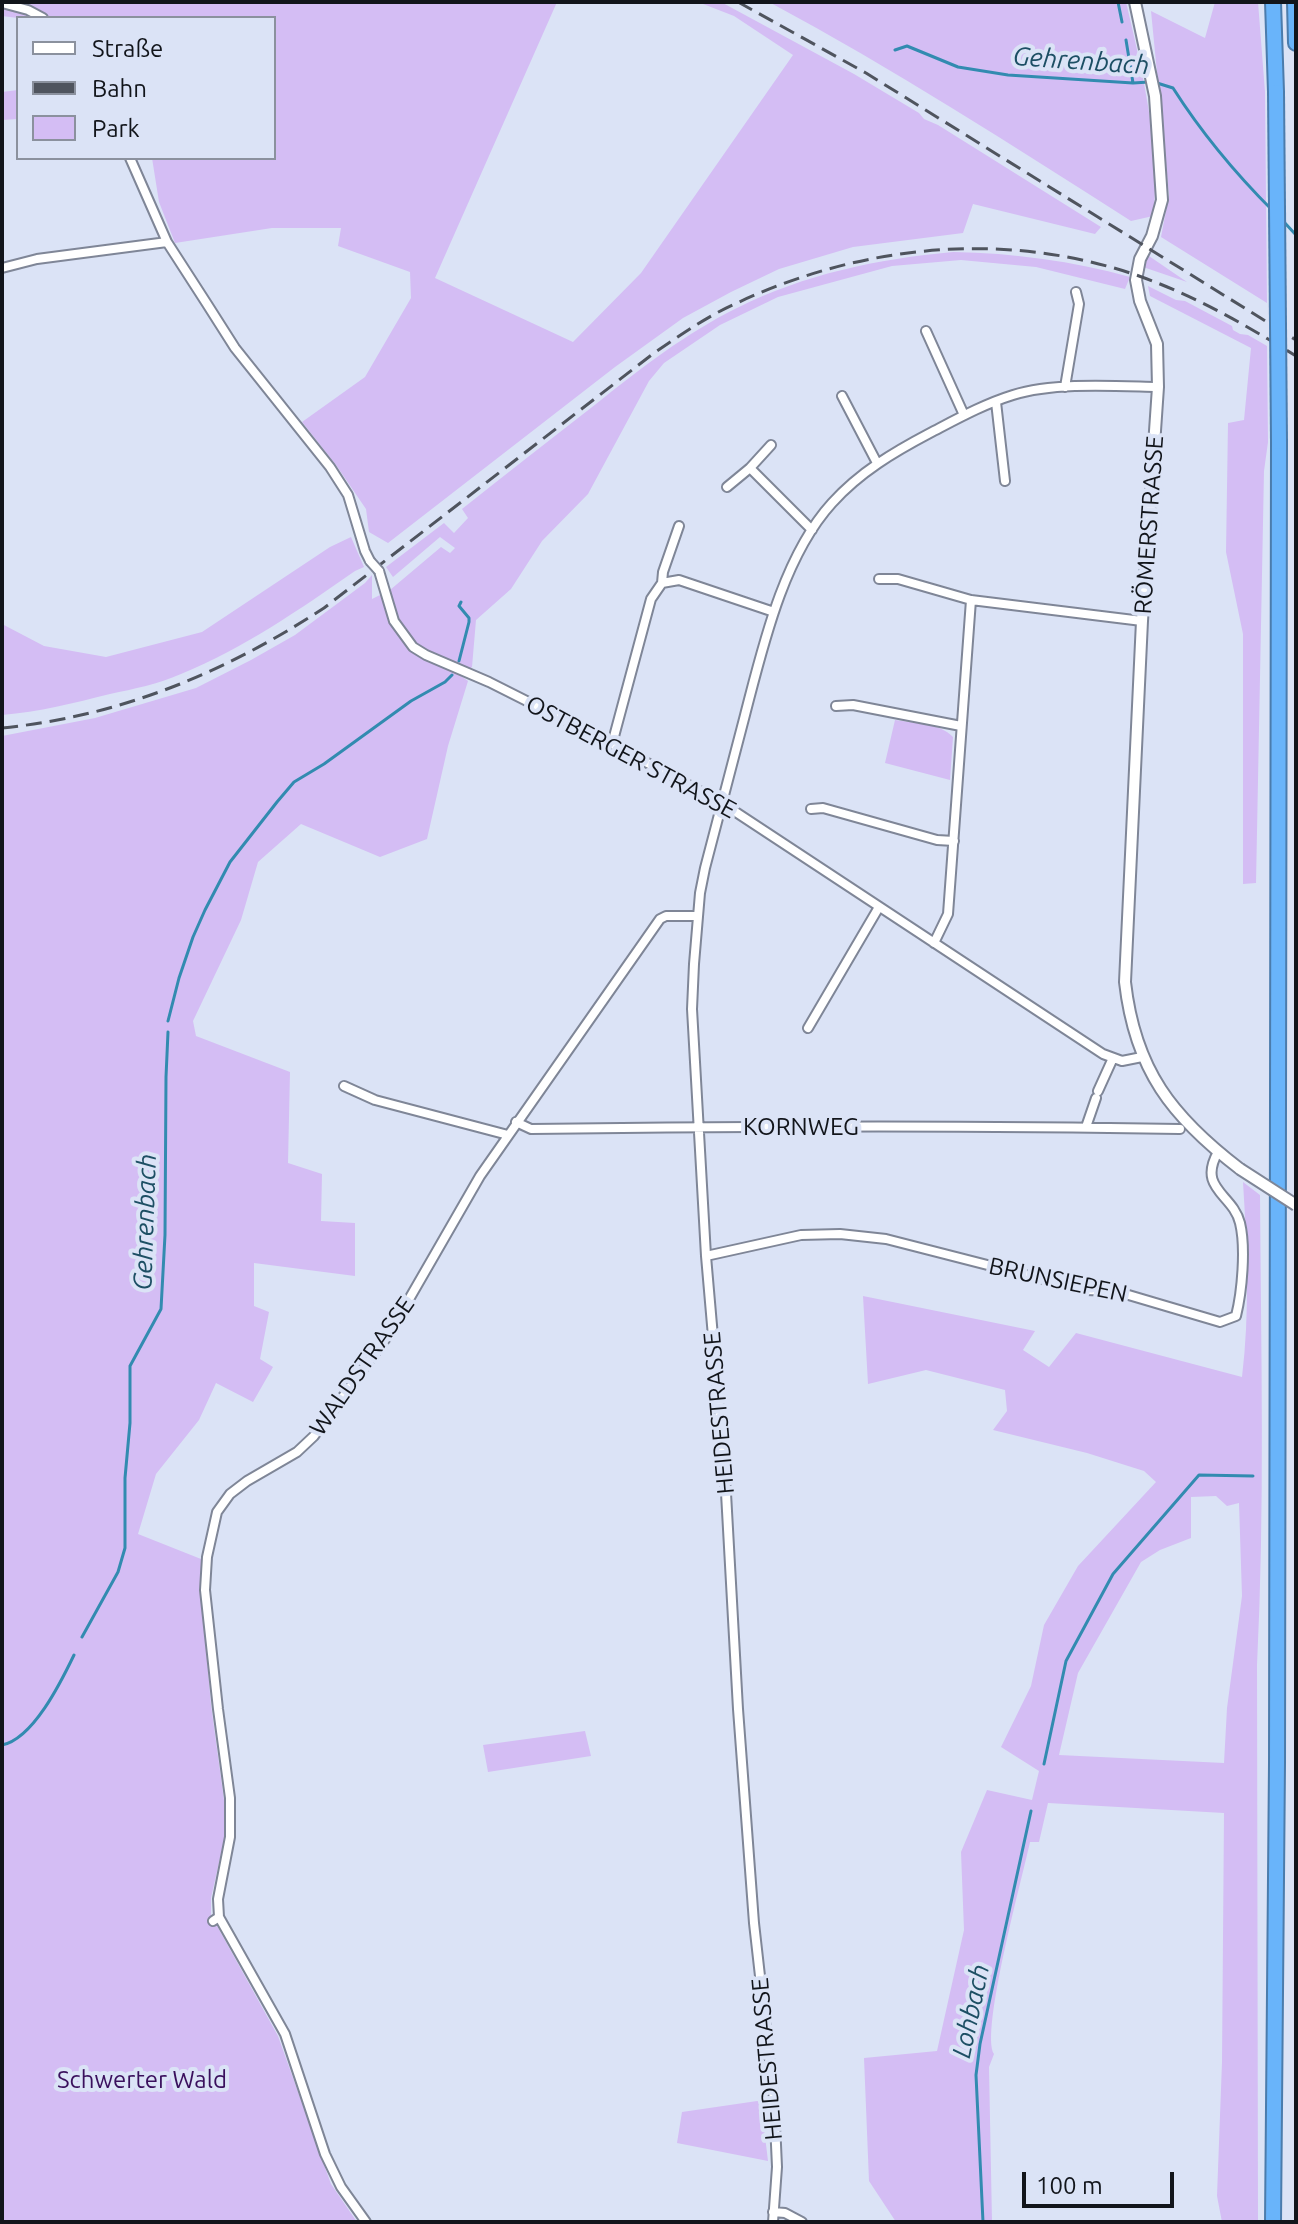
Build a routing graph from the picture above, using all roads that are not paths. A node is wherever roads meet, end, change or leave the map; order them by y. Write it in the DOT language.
graph roads {
  1 [pos="1135,2"];
  2 [pos="1273,2"];
  3 [pos="1295,2"];
  4 [pos="2,3"];
  5 [pos="39,16"];
  6 [pos="1296,43"];
  7 [pos="131,160"];
  8 [pos="167,242"];
  9 [pos="2,268"];
  10 [pos="1076,292"];
  11 [pos="926,331"];
  12 [pos="1065,387"];
  13 [pos="1158,387"];
  14 [pos="842,396"];
  15 [pos="996,402"];
  16 [pos="964,415"];
  17 [pos="771,445"];
  18 [pos="877,463"];
  19 [pos="750,468"];
  20 [pos="1005,481"];
  21 [pos="727,487"];
  22 [pos="679,526"];
  23 [pos="812,530"];
  24 [pos="879,579"];
  25 [pos="662,583"];
  26 [pos="971,600"];
  27 [pos="774,612"];
  28 [pos="1142,621"];
  29 [pos="836,706"];
  30 [pos="961,726"];
  31 [pos="612,744"];
  32 [pos="722,803"];
  33 [pos="811,809"];
  34 [pos="954,841"];
  35 [pos="879,907"];
  36 [pos="698,916"];
  37 [pos="934,943"];
  38 [pos="808,1028"];
  39 [pos="1142,1057"];
  40 [pos="1113,1058"];
  41 [pos="344,1086"];
  42 [pos="516,1122"];
  43 [pos="698,1127"];
  44 [pos="1086,1127"];
  45 [pos="1180,1129"];
  46 [pos="508,1135"];
  47 [pos="1218,1152"];
  48 [pos="1296,1205"];
  49 [pos="706,1256"];
  50 [pos="773,2212"];
  51 [pos="366,2222"];
  52 [pos="773,2222"];
  53 [pos="802,2222"];
  54 [pos="1273,2222"];
  1 -- 13 [label="street, RÖMERSTRASSE"];
  2 -- 54 [label="highway, bridge"];
  3 -- 6 [label="highway"];
  4 -- 5 [label="street"];
  7 -- 8 [label="street, OSTBERGER STRASSE"];
  8 -- 9 [label="street"];
  8 -- 31 [label="street, OSTBERGER STRASSE, bridge"];
  10 -- 12 [label="street"];
  11 -- 16 [label="street"];
  12 -- 13 [label="street, HEIDESTRASSE"];
  12 -- 15 [label="street, HEIDESTRASSE"];
  13 -- 28 [label="street, RÖMERSTRASSE"];
  14 -- 18 [label="street"];
  15 -- 16 [label="street, HEIDESTRASSE"];
  15 -- 20 [label="street"];
  16 -- 18 [label="street, HEIDESTRASSE"];
  17 -- 19 [label="street"];
  18 -- 23 [label="street, HEIDESTRASSE"];
  19 -- 21 [label="street"];
  19 -- 23 [label="street"];
  22 -- 25 [label="street"];
  23 -- 27 [label="street, HEIDESTRASSE"];
  24 -- 26 [label="street"];
  25 -- 27 [label="street"];
  25 -- 31 [label="street"];
  26 -- 28 [label="street"];
  26 -- 30 [label="street"];
  27 -- 32 [label="street, HEIDESTRASSE"];
  28 -- 39 [label="street, RÖMERSTRASSE"];
  29 -- 30 [label="street"];
  30 -- 34 [label="street"];
  31 -- 32 [label="street, OSTBERGER STRASSE"];
  32 -- 35 [label="street, OSTBERGER STRASSE"];
  32 -- 36 [label="street, HEIDESTRASSE"];
  33 -- 34 [label="street"];
  34 -- 37 [label="street"];
  35 -- 37 [label="street, OSTBERGER STRASSE"];
  35 -- 38 [label="street"];
  36 -- 42 [label="street, WALDSTRASSE"];
  36 -- 43 [label="street, HEIDESTRASSE"];
  37 -- 40 [label="street, OSTBERGER STRASSE"];
  39 -- 40 [label="street"];
  39 -- 47 [label="street"];
  40 -- 44 [label="street"];
  41 -- 46 [label="street"];
  42 -- 43 [label="street, KORNWEG"];
  42 -- 46 [label="street, WALDSTRASSE"];
  43 -- 44 [label="street, KORNWEG"];
  43 -- 49 [label="street, HEIDESTRASSE"];
  44 -- 45 [label="street, KORNWEG"];
  46 -- 51 [label="street, WALDSTRASSE"];
  47 -- 48 [label="street, bridge"];
  47 -- 49 [label="street, BRUNSIEPEN"];
  49 -- 50 [label="street, HEIDESTRASSE"];
  50 -- 52 [label="street, HEIDESTRASSE"];
  50 -- 53 [label="street"];
}
